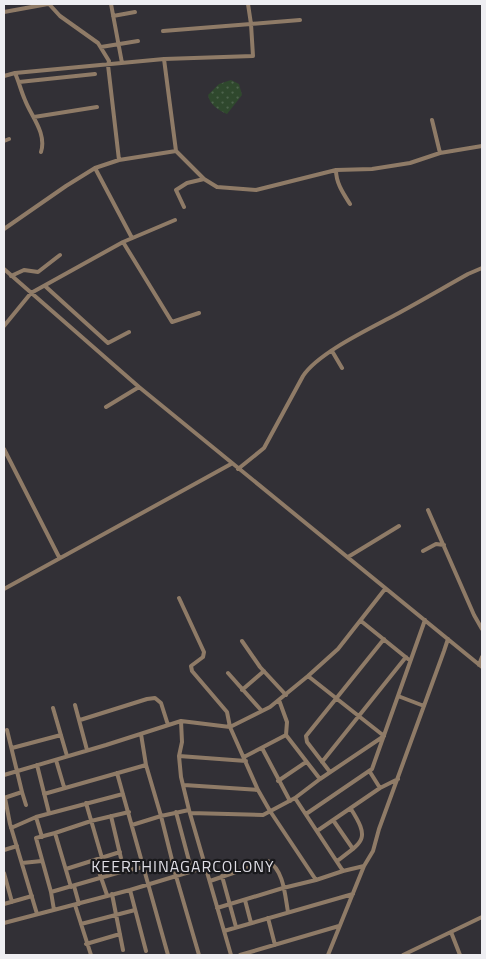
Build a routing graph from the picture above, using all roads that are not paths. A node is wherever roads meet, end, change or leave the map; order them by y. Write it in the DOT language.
graph roads {
  1 [pos="49,4"];
  2 [pos="111,4"];
  3 [pos="248,4"];
  4 [pos="4,12"];
  5 [pos="135,12"];
  6 [pos="113,16"];
  7 [pos="300,20"];
  8 [pos="250,24"];
  9 [pos="163,31"];
  10 [pos="138,42"];
  11 [pos="118,45"];
  12 [pos="101,47"];
  13 [pos="164,59"];
  14 [pos="122,63"];
  15 [pos="108,66"];
  16 [pos="15,73"];
  17 [pos="95,74"];
  18 [pos="4,76"];
  19 [pos="19,82"];
  20 [pos="97,107"];
  21 [pos="34,117"];
  22 [pos="432,120"];
  23 [pos="482,146"];
  24 [pos="176,150"];
  25 [pos="41,152"];
  26 [pos="440,152"];
  27 [pos="119,160"];
  28 [pos="95,168"];
  29 [pos="336,170"];
  30 [pos="204,179"];
  31 [pos="350,204"];
  32 [pos="184,207"];
  33 [pos="175,220"];
  34 [pos="4,229"];
  35 [pos="132,238"];
  36 [pos="123,242"];
  37 [pos="60,255"];
  38 [pos="482,268"];
  39 [pos="4,269"];
  40 [pos="11,276"];
  41 [pos="45,286"];
  42 [pos="32,293"];
  43 [pos="199,312"];
  44 [pos="4,326"];
  45 [pos="129,332"];
  46 [pos="332,351"];
  47 [pos="342,368"];
  48 [pos="139,387"];
  49 [pos="106,407"];
  50 [pos="4,449"];
  51 [pos="231,464"];
  52 [pos="238,469"];
  53 [pos="428,510"];
  54 [pos="399,526"];
  55 [pos="444,545"];
  56 [pos="423,551"];
  57 [pos="59,557"];
  58 [pos="348,557"];
  59 [pos="4,589"];
  60 [pos="385,589"];
  61 [pos="178,598"];
  62 [pos="425,620"];
  63 [pos="361,621"];
  64 [pos="482,629"];
  65 [pos="448,638"];
  66 [pos="384,639"];
  67 [pos="242,641"];
  68 [pos="406,657"];
  69 [pos="482,657"];
  70 [pos="411,660"];
  71 [pos="481,666"];
  72 [pos="264,671"];
  73 [pos="228,673"];
  74 [pos="308,676"];
  75 [pos="242,690"];
  76 [pos="286,695"];
  77 [pos="398,696"];
  78 [pos="336,698"];
  79 [pos="279,700"];
  80 [pos="75,705"];
  81 [pos="424,706"];
  82 [pos="53,708"];
  83 [pos="261,710"];
  84 [pos="359,716"];
  85 [pos="80,720"];
  86 [pos="181,721"];
  87 [pos="168,725"];
  88 [pos="230,727"];
  89 [pos="7,730"];
  90 [pos="141,734"];
  91 [pos="61,735"];
  92 [pos="286,735"];
  93 [pos="384,736"];
  94 [pos="12,748"];
  95 [pos="262,748"];
  96 [pos="86,750"];
  97 [pos="67,756"];
  98 [pos="179,756"];
  99 [pos="245,759"];
  100 [pos="56,760"];
  101 [pos="306,762"];
  102 [pos="322,762"];
  103 [pos="37,765"];
  104 [pos="146,765"];
  105 [pos="17,770"];
  106 [pos="330,772"];
  107 [pos="370,772"];
  108 [pos="117,773"];
  109 [pos="4,775"];
  110 [pos="320,779"];
  111 [pos="398,779"];
  112 [pos="278,781"];
  113 [pos="184,785"];
  114 [pos="64,787"];
  115 [pos="380,788"];
  116 [pos="258,790"];
  117 [pos="22,792"];
  118 [pos="44,794"];
  119 [pos="122,794"];
  120 [pos="4,798"];
  121 [pos="295,798"];
  122 [pos="290,801"];
  123 [pos="86,803"];
  124 [pos="26,805"];
  125 [pos="351,809"];
  126 [pos="190,811"];
  127 [pos="270,811"];
  128 [pos="129,812"];
  129 [pos="176,812"];
  130 [pos="49,813"];
  131 [pos="306,814"];
  132 [pos="111,816"];
  133 [pos="162,816"];
  134 [pos="36,817"];
  135 [pos="333,820"];
  136 [pos="91,821"];
  137 [pos="132,825"];
  138 [pos="4,826"];
  139 [pos="11,826"];
  140 [pos="318,831"];
  141 [pos="55,833"];
  142 [pos="42,837"];
  143 [pos="17,846"];
  144 [pos="353,849"];
  145 [pos="4,850"];
  146 [pos="120,852"];
  147 [pos="102,858"];
  148 [pos="95,860"];
  149 [pos="42,861"];
  150 [pos="337,861"];
  151 [pos="22,863"];
  152 [pos="364,866"];
  153 [pos="144,867"];
  154 [pos="206,867"];
  155 [pos="66,868"];
  156 [pos="124,871"];
  157 [pos="343,871"];
  158 [pos="192,872"];
  159 [pos="4,873"];
  160 [pos="176,876"];
  161 [pos="222,876"];
  162 [pos="101,879"];
  163 [pos="316,880"];
  164 [pos="210,881"];
  165 [pos="5,883"];
  166 [pos="149,884"];
  167 [pos="72,886"];
  168 [pos="283,888"];
  169 [pos="130,890"];
  170 [pos="51,892"];
  171 [pos="353,894"];
  172 [pos="109,895"];
  173 [pos="32,896"];
  174 [pos="245,900"];
  175 [pos="12,902"];
  176 [pos="4,904"];
  177 [pos="77,904"];
  178 [pos="231,904"];
  179 [pos="218,908"];
  180 [pos="54,910"];
  181 [pos="135,910"];
  182 [pos="288,912"];
  183 [pos="37,914"];
  184 [pos="116,914"];
  185 [pos="482,917"];
  186 [pos="268,918"];
  187 [pos="4,923"];
  188 [pos="251,923"];
  189 [pos="81,924"];
  190 [pos="339,926"];
  191 [pos="236,927"];
  192 [pos="224,931"];
  193 [pos="451,932"];
  194 [pos="120,934"];
  195 [pos="86,944"];
  196 [pos="275,945"];
  197 [pos="123,950"];
  198 [pos="414,950"];
  199 [pos="146,951"];
  200 [pos="91,955"];
  201 [pos="168,955"];
  202 [pos="199,955"];
  203 [pos="231,955"];
  204 [pos="240,955"];
  205 [pos="329,955"];
  206 [pos="403,955"];
  207 [pos="417,955"];
  208 [pos="460,955"];
  1 -- 4 [label="street"];
  1 -- 12 [label="street"];
  2 -- 6 [label="street"];
  3 -- 8 [label="street"];
  5 -- 6 [label="street"];
  6 -- 11 [label="street"];
  7 -- 8 [label="street"];
  8 -- 9 [label="street"];
  8 -- 13 [label="street"];
  10 -- 11 [label="street"];
  11 -- 12 [label="street"];
  11 -- 14 [label="street"];
  12 -- 15 [label="street"];
  13 -- 14 [label="street"];
  13 -- 24 [label="street"];
  14 -- 15 [label="street"];
  15 -- 16 [label="street"];
  15 -- 27 [label="street"];
  16 -- 18 [label="street"];
  16 -- 19 [label="street"];
  17 -- 19 [label="street"];
  19 -- 21 [label="street"];
  20 -- 21 [label="street"];
  21 -- 25 [label="street"];
  22 -- 26 [label="street"];
  23 -- 26 [label="street"];
  24 -- 27 [label="street"];
  24 -- 30 [label="street"];
  26 -- 29 [label="street"];
  27 -- 28 [label="street"];
  28 -- 34 [label="street"];
  28 -- 35 [label="street"];
  29 -- 30 [label="street"];
  29 -- 31 [label="street"];
  30 -- 32 [label="street"];
  33 -- 35 [label="street"];
  35 -- 36 [label="street"];
  36 -- 41 [label="street"];
  36 -- 43 [label="street"];
  37 -- 40 [label="street"];
  38 -- 46 [label="street"];
  39 -- 40 [label="street"];
  40 -- 42 [label="street"];
  41 -- 42 [label="street"];
  41 -- 45 [label="street"];
  42 -- 44 [label="street"];
  42 -- 48 [label="street"];
  46 -- 47 [label="street"];
  46 -- 52 [label="street"];
  48 -- 49 [label="street"];
  48 -- 51 [label="street"];
  50 -- 57 [label="street"];
  51 -- 52 [label="street"];
  51 -- 57 [label="street"];
  52 -- 58 [label="street"];
  53 -- 55 [label="street"];
  54 -- 58 [label="street"];
  55 -- 56 [label="street"];
  55 -- 64 [label="street"];
  57 -- 59 [label="street"];
  58 -- 60 [label="street"];
  60 -- 62 [label="street"];
  60 -- 63 [label="street"];
  61 -- 88 [label="street"];
  62 -- 65 [label="street"];
  62 -- 70 [label="street"];
  63 -- 66 [label="street"];
  63 -- 74 [label="street"];
  65 -- 71 [label="street"];
  65 -- 81 [label="street"];
  66 -- 68 [label="street"];
  66 -- 78 [label="street"];
  67 -- 72 [label="street"];
  68 -- 70 [label="street"];
  68 -- 84 [label="street"];
  69 -- 71 [label="street"];
  70 -- 77 [label="street"];
  72 -- 75 [label="street"];
  72 -- 76 [label="street"];
  73 -- 75 [label="street"];
  74 -- 76 [label="street"];
  74 -- 78 [label="street"];
  75 -- 83 [label="street"];
  76 -- 79 [label="street"];
  77 -- 81 [label="street"];
  77 -- 93 [label="street"];
  78 -- 84 [label="street"];
  78 -- 102 [label="street"];
  79 -- 83 [label="street"];
  79 -- 92 [label="street"];
  80 -- 85 [label="street"];
  81 -- 111 [label="street"];
  82 -- 91 [label="street"];
  83 -- 88 [label="street"];
  84 -- 93 [label="street"];
  84 -- 102 [label="street"];
  85 -- 87 [label="street"];
  85 -- 96 [label="street"];
  86 -- 87 [label="street"];
  86 -- 88 [label="street"];
  86 -- 98 [label="street"];
  87 -- 90 [label="street"];
  88 -- 99 [label="street"];
  89 -- 94 [label="street"];
  90 -- 96 [label="street"];
  90 -- 104 [label="street"];
  91 -- 94 [label="street"];
  91 -- 97 [label="street"];
  92 -- 95 [label="street"];
  92 -- 101 [label="street"];
  93 -- 106 [label="street"];
  93 -- 107 [label="street"];
  94 -- 105 [label="street"];
  95 -- 99 [label="street"];
  95 -- 112 [label="street"];
  96 -- 97 [label="street"];
  97 -- 100 [label="street"];
  98 -- 99 [label="street"];
  98 -- 113 [label="street"];
  99 -- 116 [label="street"];
  100 -- 103 [label="street"];
  100 -- 114 [label="street"];
  101 -- 110 [label="street"];
  101 -- 112 [label="street"];
  102 -- 106 [label="street"];
  103 -- 105 [label="street"];
  103 -- 118 [label="street"];
  104 -- 108 [label="street"];
  104 -- 133 [label="street"];
  105 -- 109 [label="street"];
  105 -- 117 [label="street"];
  106 -- 110 [label="street"];
  107 -- 115 [label="street"];
  107 -- 131 [label="street"];
  108 -- 114 [label="street"];
  108 -- 119 [label="street"];
  110 -- 121 [label="street"];
  111 -- 115 [label="street"];
  111 -- 152 [label="street"];
  112 -- 122 [label="street"];
  113 -- 116 [label="street"];
  113 -- 126 [label="street"];
  114 -- 118 [label="street"];
  115 -- 125 [label="street"];
  116 -- 127 [label="street"];
  117 -- 120 [label="street"];
  117 -- 124 [label="street"];
  118 -- 130 [label="street"];
  119 -- 123 [label="street"];
  119 -- 128 [label="street"];
  120 -- 139 [label="street"];
  121 -- 122 [label="street"];
  121 -- 131 [label="street"];
  122 -- 127 [label="street"];
  123 -- 130 [label="street"];
  123 -- 136 [label="street"];
  125 -- 135 [label="street"];
  125 -- 144 [label="street"];
  126 -- 127 [label="street"];
  126 -- 129 [label="street"];
  126 -- 154 [label="street"];
  127 -- 163 [label="street"];
  128 -- 132 [label="street"];
  128 -- 137 [label="street"];
  129 -- 133 [label="street"];
  129 -- 158 [label="street"];
  130 -- 134 [label="street"];
  131 -- 140 [label="street"];
  132 -- 136 [label="street"];
  132 -- 146 [label="street"];
  133 -- 137 [label="street"];
  133 -- 160 [label="street"];
  134 -- 139 [label="street"];
  134 -- 142 [label="street"];
  135 -- 140 [label="street"];
  135 -- 144 [label="street"];
  136 -- 141 [label="street"];
  136 -- 147 [label="street"];
  137 -- 153 [label="street"];
  138 -- 139 [label="street"];
  139 -- 143 [label="street"];
  140 -- 150 [label="street"];
  141 -- 142 [label="street"];
  141 -- 155 [label="street"];
  142 -- 149 [label="street"];
  143 -- 145 [label="street"];
  143 -- 151 [label="street"];
  144 -- 150 [label="street"];
  146 -- 147 [label="street"];
  146 -- 156 [label="street"];
  147 -- 148 [label="street"];
  148 -- 155 [label="street"];
  148 -- 162 [label="street"];
  149 -- 151 [label="street"];
  149 -- 170 [label="street"];
  150 -- 157 [label="street"];
  151 -- 173 [label="street"];
  152 -- 157 [label="street"];
  152 -- 171 [label="street"];
  153 -- 156 [label="street"];
  153 -- 166 [label="street"];
  154 -- 158 [label="street"];
  154 -- 164 [label="street"];
  155 -- 167 [label="street"];
  156 -- 162 [label="street"];
  157 -- 163 [label="street"];
  158 -- 160 [label="street"];
  159 -- 165 [label="street"];
  160 -- 166 [label="street"];
  160 -- 202 [label="street"];
  161 -- 164 [label="street"];
  161 -- 168 [label="street"];
  161 -- 178 [label="street"];
  162 -- 167 [label="street"];
  162 -- 172 [label="street"];
  163 -- 168 [label="street"];
  164 -- 179 [label="street"];
  165 -- 175 [label="street"];
  166 -- 169 [label="street"];
  166 -- 201 [label="street"];
  167 -- 170 [label="street"];
  167 -- 177 [label="street"];
  168 -- 174 [label="street"];
  168 -- 182 [label="street"];
  169 -- 172 [label="street"];
  169 -- 181 [label="street"];
  170 -- 180 [label="street"];
  171 -- 182 [label="street"];
  171 -- 190 [label="street"];
  172 -- 177 [label="street"];
  172 -- 184 [label="street"];
  173 -- 175 [label="street"];
  173 -- 183 [label="street"];
  174 -- 178 [label="street"];
  174 -- 188 [label="street"];
  175 -- 176 [label="street"];
  177 -- 180 [label="street"];
  177 -- 189 [label="street"];
  178 -- 179 [label="street"];
  178 -- 191 [label="street"];
  179 -- 192 [label="street"];
  180 -- 183 [label="street"];
  181 -- 184 [label="street"];
  181 -- 199 [label="street"];
  182 -- 186 [label="street"];
  183 -- 187 [label="street"];
  184 -- 189 [label="street"];
  184 -- 194 [label="street"];
  185 -- 193 [label="street"];
  186 -- 188 [label="street"];
  186 -- 196 [label="street"];
  188 -- 191 [label="street"];
  189 -- 195 [label="street"];
  190 -- 196 [label="street"];
  190 -- 205 [label="street"];
  191 -- 192 [label="street"];
  192 -- 203 [label="street"];
  193 -- 198 [label="street"];
  193 -- 208 [label="street"];
  194 -- 195 [label="street"];
  194 -- 197 [label="street"];
  195 -- 200 [label="street"];
  196 -- 204 [label="street"];
  198 -- 206 [label="street"];
  198 -- 207 [label="street"];
}
